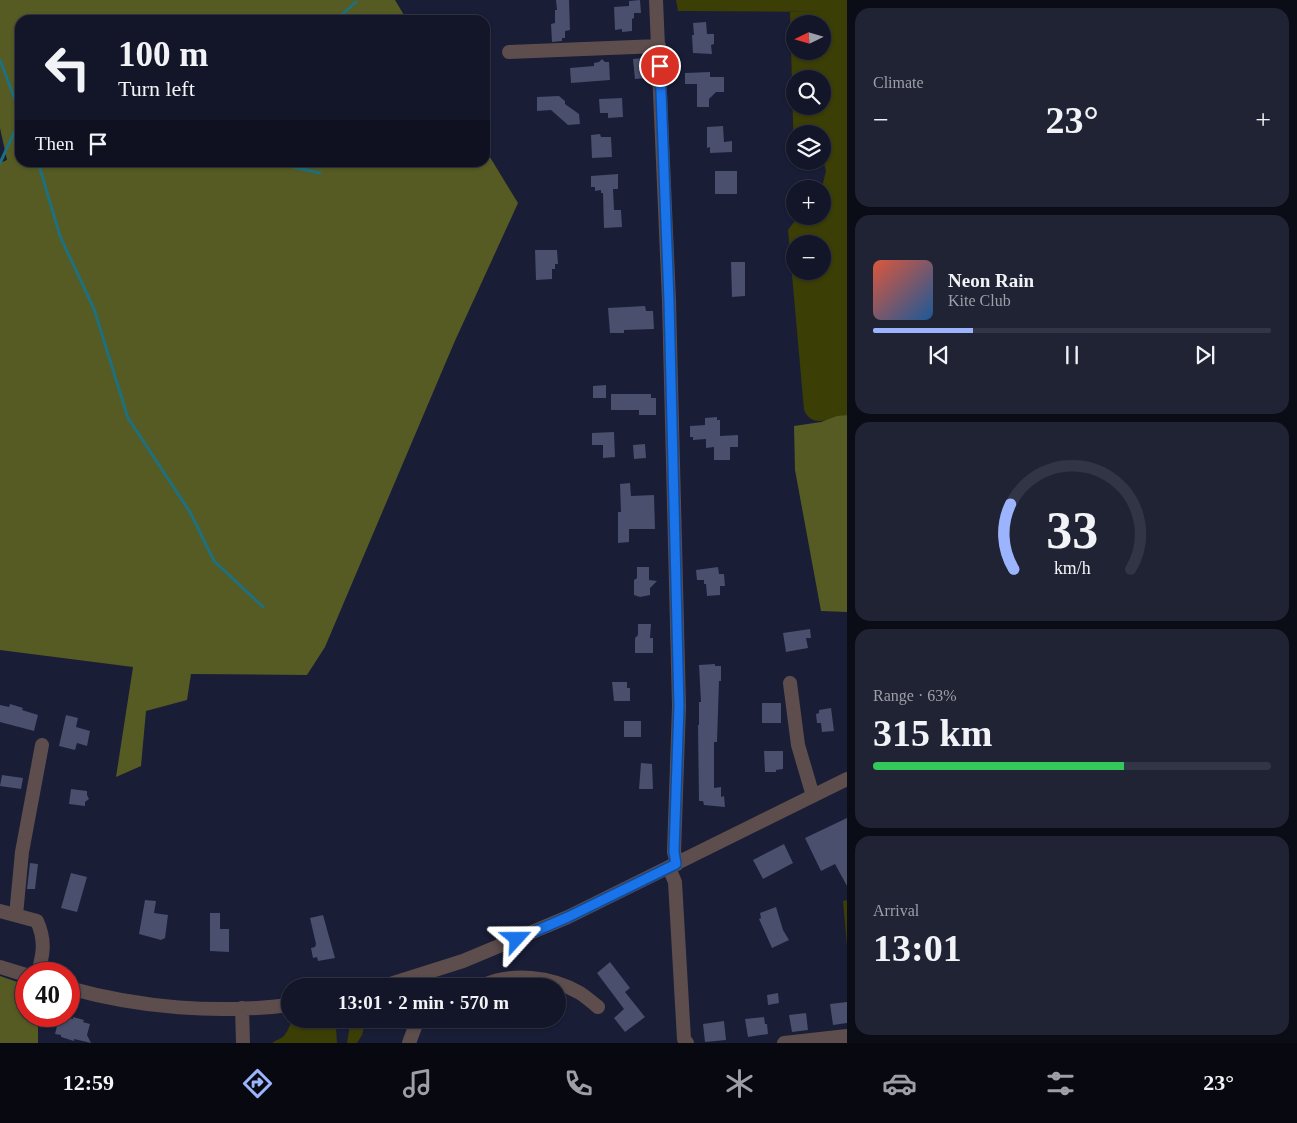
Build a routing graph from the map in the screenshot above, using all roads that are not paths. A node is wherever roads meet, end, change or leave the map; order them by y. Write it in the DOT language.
graph roads {
  1 [pos="656,0"];
  2 [pos="659,46"];
  3 [pos="509,52"];
  4 [pos="790,683"];
  5 [pos="42,745"];
  6 [pos="847,780"];
  7 [pos="813,796"];
  8 [pos="673,866"];
  9 [pos="0,912"];
  10 [pos="16,915"];
  11 [pos="41,962"];
  12 [pos="0,967"];
  13 [pos="15,972"];
  14 [pos="413,978"];
  15 [pos="504,978"];
  16 [pos="525,978"];
  17 [pos="566,986"];
  18 [pos="80,990"];
  19 [pos="281,1006"];
  20 [pos="598,1007"];
  21 [pos="242,1008"];
  22 [pos="415,1028"];
  23 [pos="847,1036"];
  24 [pos="243,1043"];
  25 [pos="409,1043"];
  26 [pos="687,1043"];
  27 [pos="784,1043"];
  1 -- 2 [label="street"];
  2 -- 3 [label="street"];
  2 -- 8 [label="street"];
  4 -- 7 [label="street"];
  5 -- 10 [label="street"];
  6 -- 7 [label="street"];
  7 -- 8 [label="street"];
  8 -- 14 [label="street"];
  8 -- 26 [label="street"];
  9 -- 10 [label="street"];
  10 -- 11 [label="street"];
  12 -- 13 [label="street"];
  15 -- 16 [label="street"];
  17 -- 20 [label="street"];
  18 -- 21 [label="street"];
  19 -- 21 [label="street"];
  21 -- 24 [label="street"];
  22 -- 25 [label="street"];
  23 -- 27 [label="street"];
}
